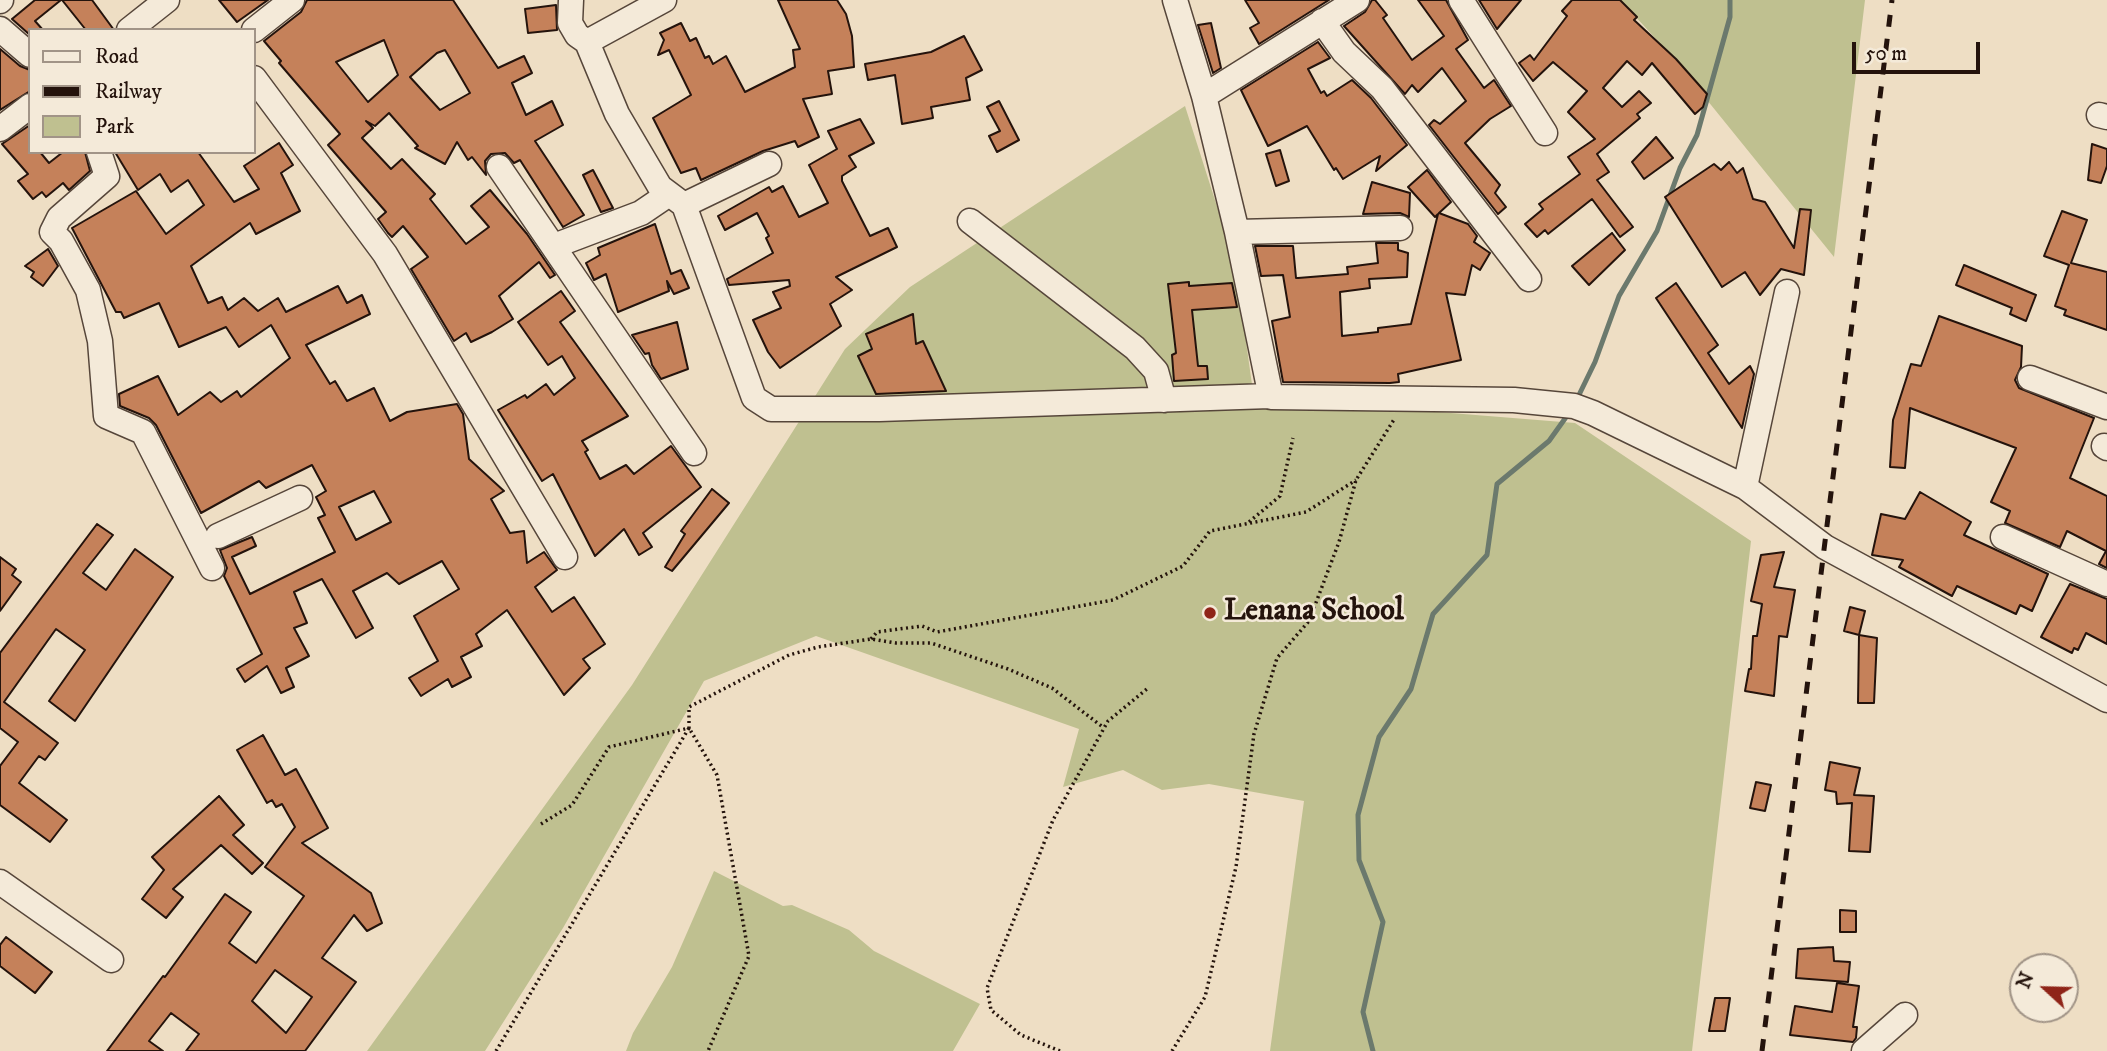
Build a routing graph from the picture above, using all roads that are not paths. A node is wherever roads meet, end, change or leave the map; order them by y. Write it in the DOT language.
graph roads {
  1 [pos="167,0"];
  2 [pos="292,0"];
  3 [pos="571,0"];
  4 [pos="664,0"];
  5 [pos="1175,0"];
  6 [pos="1357,0"];
  7 [pos="1461,0"];
  8 [pos="1322,20"];
  9 [pos="132,28"];
  10 [pos="256,28"];
  11 [pos="0,29"];
  12 [pos="587,42"];
  13 [pos="28,53"];
  14 [pos="256,81"];
  15 [pos="1204,96"];
  16 [pos="28,108"];
  17 [pos="0,129"];
  18 [pos="1545,133"];
  19 [pos="100,154"];
  20 [pos="769,164"];
  21 [pos="499,167"];
  22 [pos="676,199"];
  23 [pos="970,221"];
  24 [pos="1400,228"];
  25 [pos="1237,232"];
  26 [pos="554,246"];
  27 [pos="1530,279"];
  28 [pos="1787,292"];
  29 [pos="2031,378"];
  30 [pos="1270,396"];
  31 [pos="1164,400"];
  32 [pos="2107,408"];
  33 [pos="694,453"];
  34 [pos="1745,486"];
  35 [pos="299,498"];
  36 [pos="218,536"];
  37 [pos="2003,537"];
  38 [pos="565,557"];
  39 [pos="212,568"];
  40 [pos="2107,584"];
  41 [pos="2107,700"];
  42 [pos="0,882"];
  43 [pos="111,960"];
  44 [pos="1905,1015"];
  45 [pos="1864,1051"];
  1 -- 9 [label="street"];
  2 -- 10 [label="street"];
  3 -- 12 [label="street"];
  4 -- 12 [label="street"];
  5 -- 15 [label="street"];
  6 -- 8 [label="street"];
  7 -- 18 [label="street"];
  8 -- 15 [label="street"];
  8 -- 27 [label="street"];
  11 -- 13 [label="street"];
  12 -- 22 [label="street"];
  14 -- 38 [label="street"];
  15 -- 25 [label="street"];
  16 -- 17 [label="street"];
  19 -- 39 [label="street"];
  20 -- 22 [label="street"];
  21 -- 26 [label="street"];
  22 -- 26 [label="street"];
  22 -- 31 [label="street"];
  23 -- 31 [label="street"];
  24 -- 25 [label="street"];
  25 -- 30 [label="street"];
  26 -- 33 [label="street"];
  28 -- 34 [label="street"];
  29 -- 32 [label="street"];
  30 -- 31 [label="street"];
  30 -- 34 [label="street"];
  34 -- 41 [label="street"];
  35 -- 36 [label="street"];
  37 -- 40 [label="street"];
  42 -- 43 [label="street"];
  44 -- 45 [label="street"];
}
